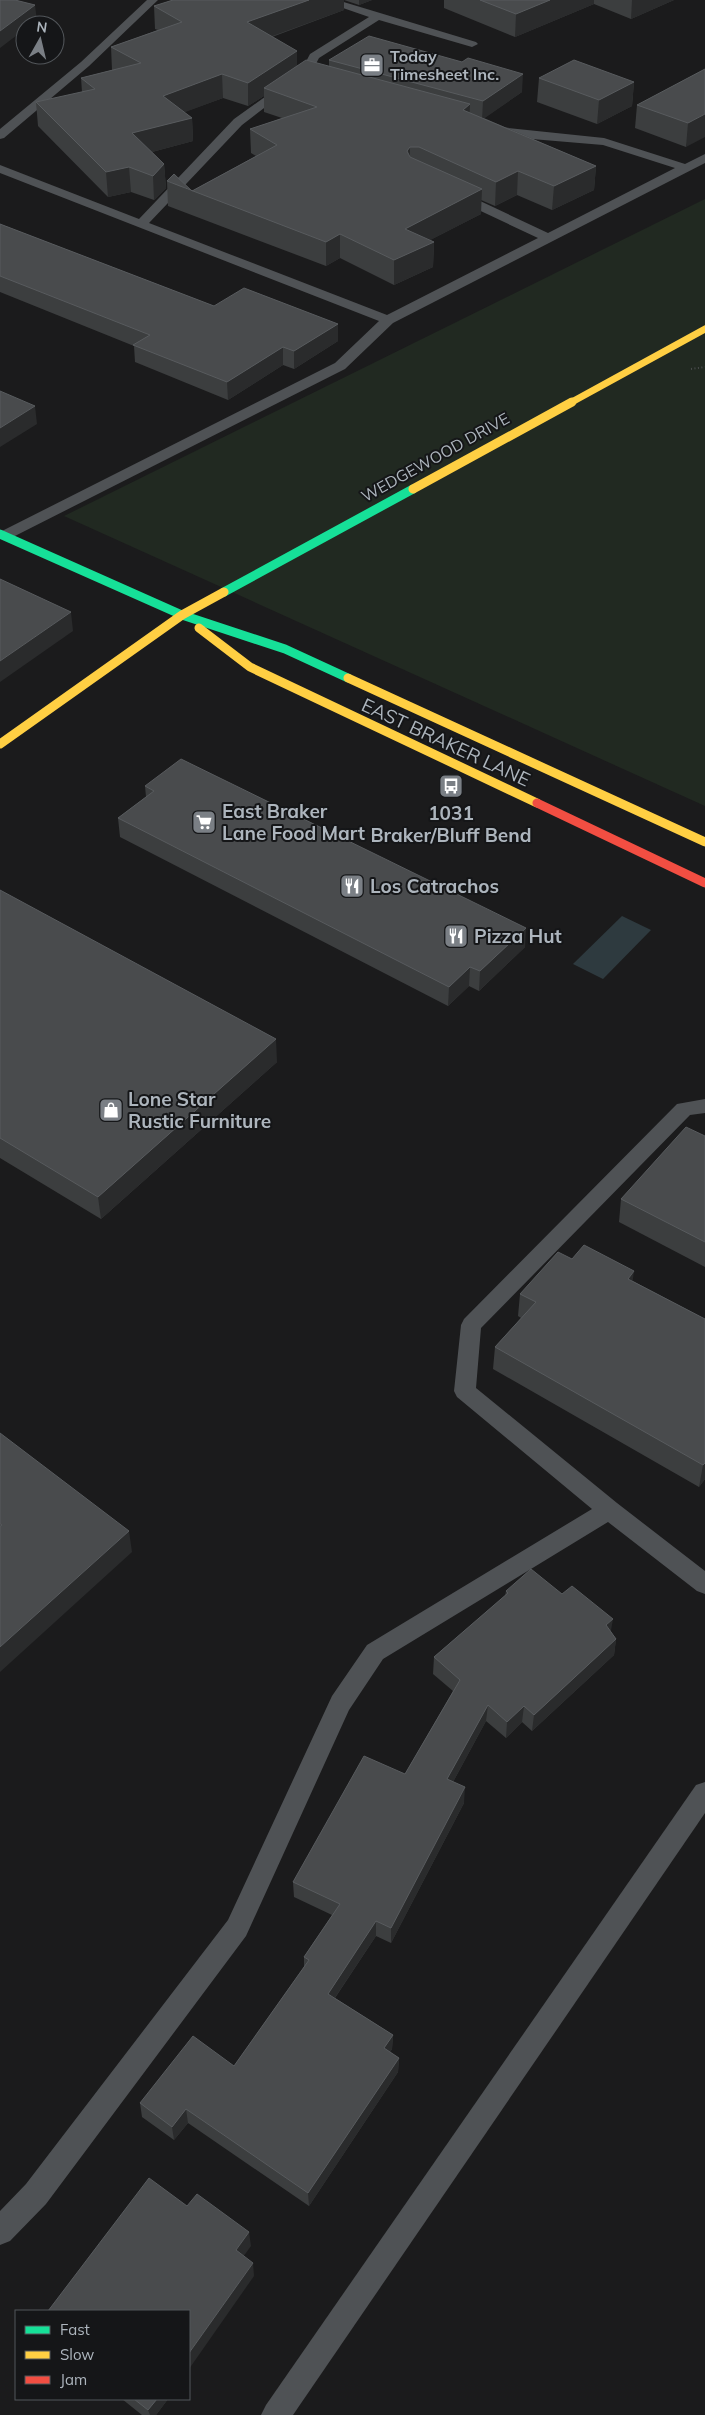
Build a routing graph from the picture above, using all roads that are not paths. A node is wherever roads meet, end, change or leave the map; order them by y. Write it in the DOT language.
graph roads {
  1 [pos="154,0"];
  2 [pos="325,0"];
  3 [pos="347,3"];
  4 [pos="377,16"];
  5 [pos="472,44"];
  6 [pos="480,125"];
  7 [pos="0,135"];
  8 [pos="705,158"];
  9 [pos="686,168"];
  10 [pos="0,169"];
  11 [pos="441,188"];
  12 [pos="141,224"];
  13 [pos="548,238"];
  14 [pos="388,320"];
  15 [pos="705,329"];
  16 [pos="2,535"];
  17 [pos="182,615"];
  18 [pos="0,744"];
  19 [pos="705,842"];
  20 [pos="705,883"];
  21 [pos="705,1106"];
  22 [pos="609,1510"];
  23 [pos="705,1584"];
  24 [pos="705,1793"];
  25 [pos="0,2231"];
  26 [pos="276,2415"];
  1 -- 7 [label="lane"];
  2 -- 3 [label="lane"];
  3 -- 4 [label="lane"];
  4 -- 5 [label="lane"];
  4 -- 12 [label="lane"];
  6 -- 9 [label="lane"];
  8 -- 9 [label="lane"];
  9 -- 13 [label="lane"];
  10 -- 12 [label="lane"];
  11 -- 13 [label="lane"];
  12 -- 14 [label="lane"];
  13 -- 14 [label="lane"];
  14 -- 16 [label="lane"];
  15 -- 17 [label="main road, WEDGEWOOD DRIVE"];
  16 -- 17 [label="main road, EAST BRAKER LANE"];
  17 -- 18 [label="main road, WEDGEWOOD DRIVE"];
  17 -- 19 [label="main road, EAST BRAKER LANE"];
  17 -- 20 [label="main road, EAST BRAKER LANE"];
  21 -- 22 [label="lane"];
  22 -- 23 [label="lane"];
  22 -- 25 [label="lane"];
  24 -- 26 [label="lane"];
}
